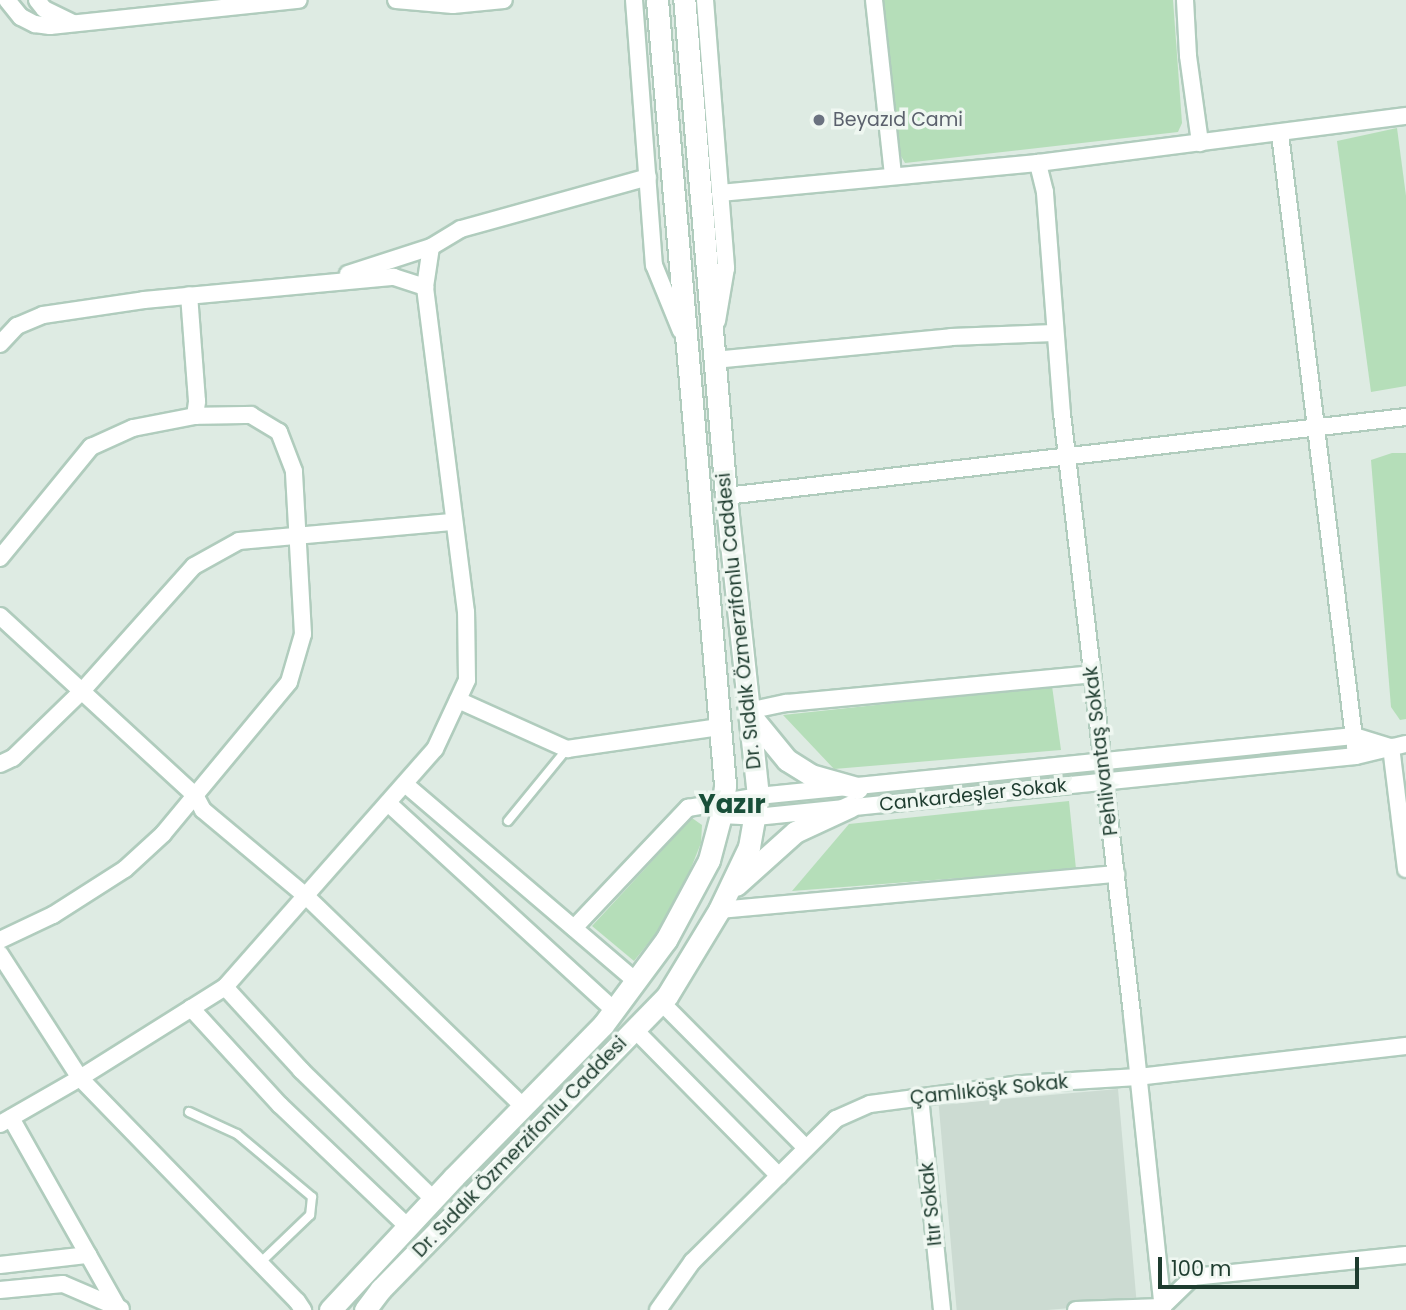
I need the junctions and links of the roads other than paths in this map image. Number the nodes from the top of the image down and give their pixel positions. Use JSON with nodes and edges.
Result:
{"nodes":[{"id":1,"x":7,"y":0,"type":"edge"},
{"id":2,"x":37,"y":0,"type":"edge"},
{"id":3,"x":299,"y":0,"type":"edge"},
{"id":4,"x":396,"y":0,"type":"edge"},
{"id":5,"x":504,"y":0,"type":"edge"},
{"id":6,"x":634,"y":0,"type":"edge"},
{"id":7,"x":657,"y":0,"type":"edge"},
{"id":8,"x":684,"y":0,"type":"edge"},
{"id":9,"x":705,"y":0,"type":"edge"},
{"id":10,"x":874,"y":0,"type":"edge"},
{"id":11,"x":1185,"y":0,"type":"edge"},
{"id":12,"x":462,"y":2,"type":"edge"},
{"id":13,"x":75,"y":24,"type":"junction"},
{"id":14,"x":1406,"y":116,"type":"edge"},
{"id":15,"x":1280,"y":134,"type":"junction"},
{"id":16,"x":1200,"y":143,"type":"junction"},
{"id":17,"x":1038,"y":163,"type":"junction"},
{"id":18,"x":893,"y":175,"type":"junction"},
{"id":19,"x":648,"y":177,"type":"junction"},
{"id":20,"x":720,"y":193,"type":"junction"},
{"id":21,"x":431,"y":247,"type":"junction"},
{"id":22,"x":304,"y":283,"type":"junction"},
{"id":23,"x":425,"y":287,"type":"junction"},
{"id":24,"x":189,"y":295,"type":"junction"},
{"id":25,"x":1054,"y":333,"type":"junction"},
{"id":26,"x":0,"y":344,"type":"edge"},
{"id":27,"x":687,"y":348,"type":"junction"},
{"id":28,"x":714,"y":352,"type":"junction"},
{"id":29,"x":195,"y":416,"type":"junction"},
{"id":30,"x":1406,"y":417,"type":"edge"},
{"id":31,"x":1316,"y":428,"type":"junction"},
{"id":32,"x":1067,"y":457,"type":"junction"},
{"id":33,"x":726,"y":496,"type":"junction"},
{"id":34,"x":454,"y":522,"type":"junction"},
{"id":35,"x":298,"y":533,"type":"junction"},
{"id":36,"x":0,"y":558,"type":"edge"},
{"id":37,"x":0,"y":616,"type":"edge"},
{"id":38,"x":1092,"y":674,"type":"junction"},
{"id":39,"x":83,"y":690,"type":"junction"},
{"id":40,"x":458,"y":700,"type":"junction"},
{"id":41,"x":748,"y":711,"type":"junction"},
{"id":42,"x":719,"y":727,"type":"junction"},
{"id":43,"x":1354,"y":736,"type":"junction"},
{"id":44,"x":1398,"y":745,"type":"edge"},
{"id":45,"x":567,"y":749,"type":"junction"},
{"id":46,"x":1356,"y":756,"type":"junction"},
{"id":47,"x":1102,"y":760,"type":"junction"},
{"id":48,"x":0,"y":764,"type":"edge"},
{"id":49,"x":1105,"y":781,"type":"junction"},
{"id":50,"x":405,"y":784,"type":"junction"},
{"id":51,"x":195,"y":795,"type":"junction"},
{"id":52,"x":853,"y":797,"type":"junction"},
{"id":53,"x":388,"y":803,"type":"junction"},
{"id":54,"x":757,"y":806,"type":"junction"},
{"id":55,"x":722,"y":809,"type":"junction"},
{"id":56,"x":508,"y":821,"type":"dead end"},
{"id":57,"x":1406,"y":869,"type":"edge"},
{"id":58,"x":1116,"y":874,"type":"junction"},
{"id":59,"x":307,"y":897,"type":"junction"},
{"id":60,"x":723,"y":902,"type":"junction"},
{"id":61,"x":573,"y":928,"type":"junction"},
{"id":62,"x":0,"y":940,"type":"edge"},
{"id":63,"x":0,"y":954,"type":"edge"},
{"id":64,"x":636,"y":981,"type":"junction"},
{"id":65,"x":225,"y":987,"type":"junction"},
{"id":66,"x":661,"y":1002,"type":"junction"},
{"id":67,"x":191,"y":1008,"type":"junction"},
{"id":68,"x":614,"y":1010,"type":"junction"},
{"id":69,"x":635,"y":1030,"type":"junction"},
{"id":70,"x":1406,"y":1046,"type":"edge"},
{"id":71,"x":1139,"y":1077,"type":"junction"},
{"id":72,"x":80,"y":1078,"type":"junction"},
{"id":73,"x":920,"y":1097,"type":"junction"},
{"id":74,"x":523,"y":1106,"type":"junction"},
{"id":75,"x":189,"y":1112,"type":"dead end"},
{"id":76,"x":5,"y":1121,"type":"edge"},
{"id":77,"x":806,"y":1148,"type":"junction"},
{"id":78,"x":779,"y":1175,"type":"junction"},
{"id":79,"x":433,"y":1199,"type":"junction"},
{"id":80,"x":407,"y":1226,"type":"junction"},
{"id":81,"x":89,"y":1255,"type":"junction"},
{"id":82,"x":1406,"y":1255,"type":"edge"},
{"id":83,"x":260,"y":1263,"type":"junction"},
{"id":84,"x":0,"y":1265,"type":"edge"},
{"id":85,"x":0,"y":1290,"type":"edge"},
{"id":86,"x":121,"y":1309,"type":"edge"},
{"id":87,"x":1162,"y":1309,"type":"edge"},
{"id":88,"x":303,"y":1310,"type":"edge"},
{"id":89,"x":330,"y":1310,"type":"edge"},
{"id":90,"x":365,"y":1310,"type":"edge"},
{"id":91,"x":658,"y":1310,"type":"edge"},
{"id":92,"x":943,"y":1310,"type":"edge"},
{"id":93,"x":1076,"y":1310,"type":"edge"}],
"edges":[{"from":1,"to":13,"type":"street"},
{"from":2,"to":13,"type":"street"},
{"from":3,"to":13,"type":"street"},
{"from":4,"to":12,"type":"street"},
{"from":5,"to":12,"type":"street"},
{"from":6,"to":19,"type":"street"},
{"from":7,"to":27,"type":"main road","name":"Dr. Sıddık Özmerzifonlu Caddesi"},
{"from":8,"to":28,"type":"main road","name":"Dr. Sıddık Özmerzifonlu Caddesi"},
{"from":9,"to":20,"type":"street"},
{"from":10,"to":18,"type":"street"},
{"from":11,"to":16,"type":"street"},
{"from":14,"to":15,"type":"street"},
{"from":15,"to":16,"type":"street"},
{"from":15,"to":31,"type":"street"},
{"from":16,"to":17,"type":"street"},
{"from":17,"to":18,"type":"street"},
{"from":17,"to":25,"type":"street","name":"Pehlivantaş Sokak"},
{"from":18,"to":20,"type":"street"},
{"from":19,"to":21,"type":"street"},
{"from":19,"to":27,"type":"street"},
{"from":20,"to":28,"type":"street"},
{"from":21,"to":22,"type":"street"},
{"from":21,"to":23,"type":"street"},
{"from":22,"to":23,"type":"street"},
{"from":22,"to":24,"type":"street"},
{"from":23,"to":34,"type":"street"},
{"from":24,"to":26,"type":"street"},
{"from":24,"to":29,"type":"street"},
{"from":25,"to":28,"type":"street"},
{"from":25,"to":32,"type":"street","name":"Pehlivantaş Sokak"},
{"from":27,"to":42,"type":"main road","name":"Dr. Sıddık Özmerzifonlu Caddesi"},
{"from":28,"to":33,"type":"main road","name":"Dr. Sıddık Özmerzifonlu Caddesi"},
{"from":29,"to":35,"type":"street"},
{"from":29,"to":36,"type":"street"},
{"from":30,"to":31,"type":"street"},
{"from":31,"to":32,"type":"street"},
{"from":31,"to":43,"type":"street"},
{"from":32,"to":33,"type":"street"},
{"from":32,"to":38,"type":"street","name":"Pehlivantaş Sokak"},
{"from":33,"to":41,"type":"main road","name":"Dr. Sıddık Özmerzifonlu Caddesi"},
{"from":34,"to":35,"type":"street"},
{"from":34,"to":40,"type":"street"},
{"from":35,"to":39,"type":"street"},
{"from":35,"to":51,"type":"street"},
{"from":37,"to":39,"type":"street"},
{"from":38,"to":41,"type":"street"},
{"from":38,"to":47,"type":"street","name":"Pehlivantaş Sokak"},
{"from":39,"to":48,"type":"street"},
{"from":39,"to":51,"type":"street"},
{"from":40,"to":45,"type":"street"},
{"from":40,"to":50,"type":"street"},
{"from":41,"to":52,"type":"main road"},
{"from":41,"to":54,"type":"main road","name":"Dr. Sıddık Özmerzifonlu Caddesi"},
{"from":42,"to":45,"type":"street"},
{"from":42,"to":55,"type":"main road","name":"Dr. Sıddık Özmerzifonlu Caddesi"},
{"from":43,"to":44,"type":"street","name":"Cankardeşler Sokak"},
{"from":43,"to":46,"type":"street"},
{"from":43,"to":47,"type":"street","name":"Cankardeşler Sokak"},
{"from":44,"to":46,"type":"street","name":"Cankardeşler Sokak"},
{"from":44,"to":57,"type":"street"},
{"from":45,"to":56,"type":"lane"},
{"from":46,"to":49,"type":"street","name":"Cankardeşler Sokak"},
{"from":47,"to":49,"type":"street","name":"Pehlivantaş Sokak"},
{"from":47,"to":52,"type":"street","name":"Cankardeşler Sokak"},
{"from":49,"to":52,"type":"street","name":"Cankardeşler Sokak"},
{"from":49,"to":58,"type":"street","name":"Pehlivantaş Sokak"},
{"from":50,"to":53,"type":"street"},
{"from":50,"to":61,"type":"street"},
{"from":51,"to":59,"type":"street"},
{"from":51,"to":62,"type":"street"},
{"from":52,"to":54,"type":"street","name":"Cankardeşler Sokak"},
{"from":52,"to":60,"type":"main road"},
{"from":53,"to":59,"type":"street"},
{"from":53,"to":68,"type":"street"},
{"from":54,"to":55,"type":"street","name":"Cankardeşler Sokak"},
{"from":54,"to":60,"type":"main road","name":"Dr. Sıddık Özmerzifonlu Caddesi"},
{"from":55,"to":61,"type":"street","name":"Cankardeşler Sokak"},
{"from":55,"to":64,"type":"main road","name":"Dr. Sıddık Özmerzifonlu Caddesi"},
{"from":58,"to":60,"type":"street"},
{"from":58,"to":71,"type":"street","name":"Pehlivantaş Sokak"},
{"from":59,"to":65,"type":"street"},
{"from":59,"to":74,"type":"street"},
{"from":60,"to":66,"type":"main road","name":"Dr. Sıddık Özmerzifonlu Caddesi"},
{"from":61,"to":64,"type":"street"},
{"from":63,"to":72,"type":"street"},
{"from":64,"to":68,"type":"main road","name":"Dr. Sıddık Özmerzifonlu Caddesi"},
{"from":65,"to":67,"type":"street"},
{"from":65,"to":79,"type":"street"},
{"from":66,"to":69,"type":"main road","name":"Dr. Sıddık Özmerzifonlu Caddesi"},
{"from":66,"to":77,"type":"street"},
{"from":67,"to":72,"type":"street"},
{"from":67,"to":80,"type":"street"},
{"from":68,"to":74,"type":"main road","name":"Dr. Sıddık Özmerzifonlu Caddesi"},
{"from":69,"to":78,"type":"street"},
{"from":69,"to":90,"type":"main road","name":"Dr. Sıddık Özmerzifonlu Caddesi"},
{"from":70,"to":71,"type":"street","name":"Çamlıköşk Sokak"},
{"from":71,"to":73,"type":"street","name":"Çamlıköşk Sokak"},
{"from":71,"to":87,"type":"street","name":"Pehlivantaş Sokak"},
{"from":72,"to":76,"type":"street"},
{"from":72,"to":83,"type":"street"},
{"from":73,"to":77,"type":"street","name":"Çamlıköşk Sokak"},
{"from":73,"to":92,"type":"street","name":"Itır Sokak"},
{"from":74,"to":79,"type":"main road","name":"Dr. Sıddık Özmerzifonlu Caddesi"},
{"from":75,"to":83,"type":"lane"},
{"from":76,"to":81,"type":"street"},
{"from":77,"to":78,"type":"street","name":"Çamlıköşk Sokak"},
{"from":78,"to":91,"type":"street","name":"Çamlıköşk Sokak"},
{"from":79,"to":80,"type":"main road","name":"Dr. Sıddık Özmerzifonlu Caddesi"},
{"from":80,"to":89,"type":"main road","name":"Dr. Sıddık Özmerzifonlu Caddesi"},
{"from":81,"to":84,"type":"street"},
{"from":81,"to":86,"type":"street"},
{"from":82,"to":87,"type":"street"},
{"from":83,"to":88,"type":"street"},
{"from":85,"to":86,"type":"street"},
{"from":87,"to":93,"type":"street"}]}
